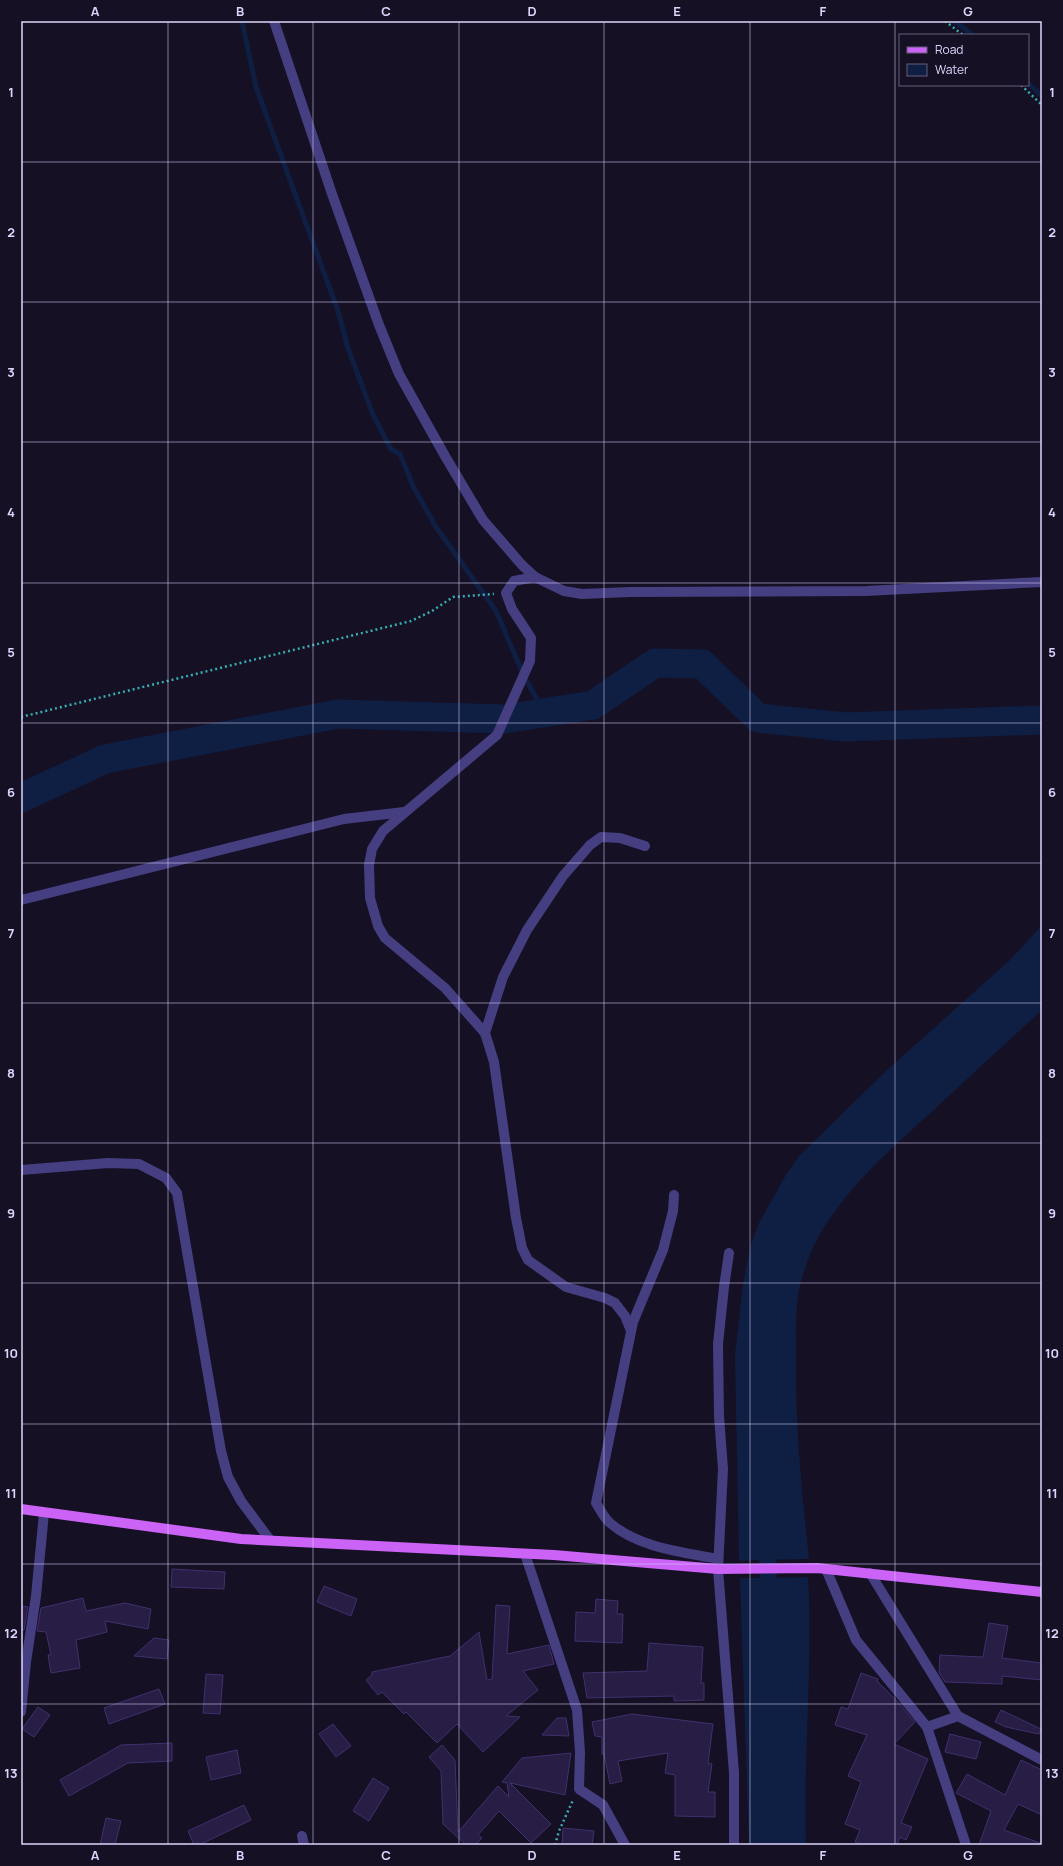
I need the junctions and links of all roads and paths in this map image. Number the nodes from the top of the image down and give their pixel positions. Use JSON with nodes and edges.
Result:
{"nodes":[{"id":1,"x":274,"y":21,"type":"edge"},
{"id":2,"x":945,"y":21,"type":"edge"},
{"id":3,"x":962,"y":34,"type":"edge"},
{"id":4,"x":1022,"y":86,"type":"edge"},
{"id":5,"x":1042,"y":105,"type":"edge"},
{"id":6,"x":535,"y":577,"type":"junction"},
{"id":7,"x":1042,"y":582,"type":"edge"},
{"id":8,"x":493,"y":594,"type":"dead end"},
{"id":9,"x":21,"y":717,"type":"edge"},
{"id":10,"x":404,"y":812,"type":"junction"},
{"id":11,"x":645,"y":846,"type":"dead end"},
{"id":12,"x":21,"y":900,"type":"edge"},
{"id":13,"x":485,"y":1033,"type":"junction"},
{"id":14,"x":21,"y":1170,"type":"edge"},
{"id":15,"x":674,"y":1195,"type":"dead end"},
{"id":16,"x":729,"y":1252,"type":"dead end"},
{"id":17,"x":632,"y":1331,"type":"junction"},
{"id":18,"x":21,"y":1509,"type":"edge"},
{"id":19,"x":44,"y":1512,"type":"junction"},
{"id":20,"x":270,"y":1540,"type":"junction"},
{"id":21,"x":525,"y":1554,"type":"junction"},
{"id":22,"x":721,"y":1566,"type":"junction"},
{"id":23,"x":822,"y":1569,"type":"junction"},
{"id":24,"x":870,"y":1573,"type":"junction"},
{"id":25,"x":1042,"y":1592,"type":"edge"},
{"id":26,"x":21,"y":1712,"type":"edge"},
{"id":27,"x":958,"y":1716,"type":"junction"},
{"id":28,"x":927,"y":1727,"type":"junction"},
{"id":29,"x":1042,"y":1760,"type":"edge"},
{"id":30,"x":579,"y":1789,"type":"junction"},
{"id":31,"x":555,"y":1845,"type":"edge"},
{"id":32,"x":625,"y":1845,"type":"edge"},
{"id":33,"x":734,"y":1845,"type":"edge"},
{"id":34,"x":966,"y":1845,"type":"edge"}],
"edges":[{"from":1,"to":6,"type":"street"},
{"from":2,"to":3,"type":"path"},
{"from":4,"to":5,"type":"path"},
{"from":6,"to":7,"type":"street"},
{"from":6,"to":10,"type":"street"},
{"from":8,"to":9,"type":"path"},
{"from":10,"to":12,"type":"street"},
{"from":10,"to":13,"type":"street"},
{"from":11,"to":13,"type":"street"},
{"from":13,"to":17,"type":"street"},
{"from":14,"to":20,"type":"street"},
{"from":15,"to":17,"type":"street"},
{"from":16,"to":22,"type":"street"},
{"from":17,"to":22,"type":"street"},
{"from":18,"to":19,"type":"main road"},
{"from":19,"to":20,"type":"main road"},
{"from":19,"to":26,"type":"street"},
{"from":20,"to":21,"type":"main road"},
{"from":21,"to":22,"type":"main road"},
{"from":21,"to":30,"type":"street"},
{"from":22,"to":23,"type":"main road"},
{"from":22,"to":33,"type":"street"},
{"from":23,"to":24,"type":"main road"},
{"from":23,"to":28,"type":"street"},
{"from":24,"to":25,"type":"main road"},
{"from":24,"to":27,"type":"street"},
{"from":27,"to":28,"type":"street"},
{"from":27,"to":29,"type":"street"},
{"from":28,"to":34,"type":"street"},
{"from":30,"to":31,"type":"path"},
{"from":30,"to":32,"type":"street"}]}
